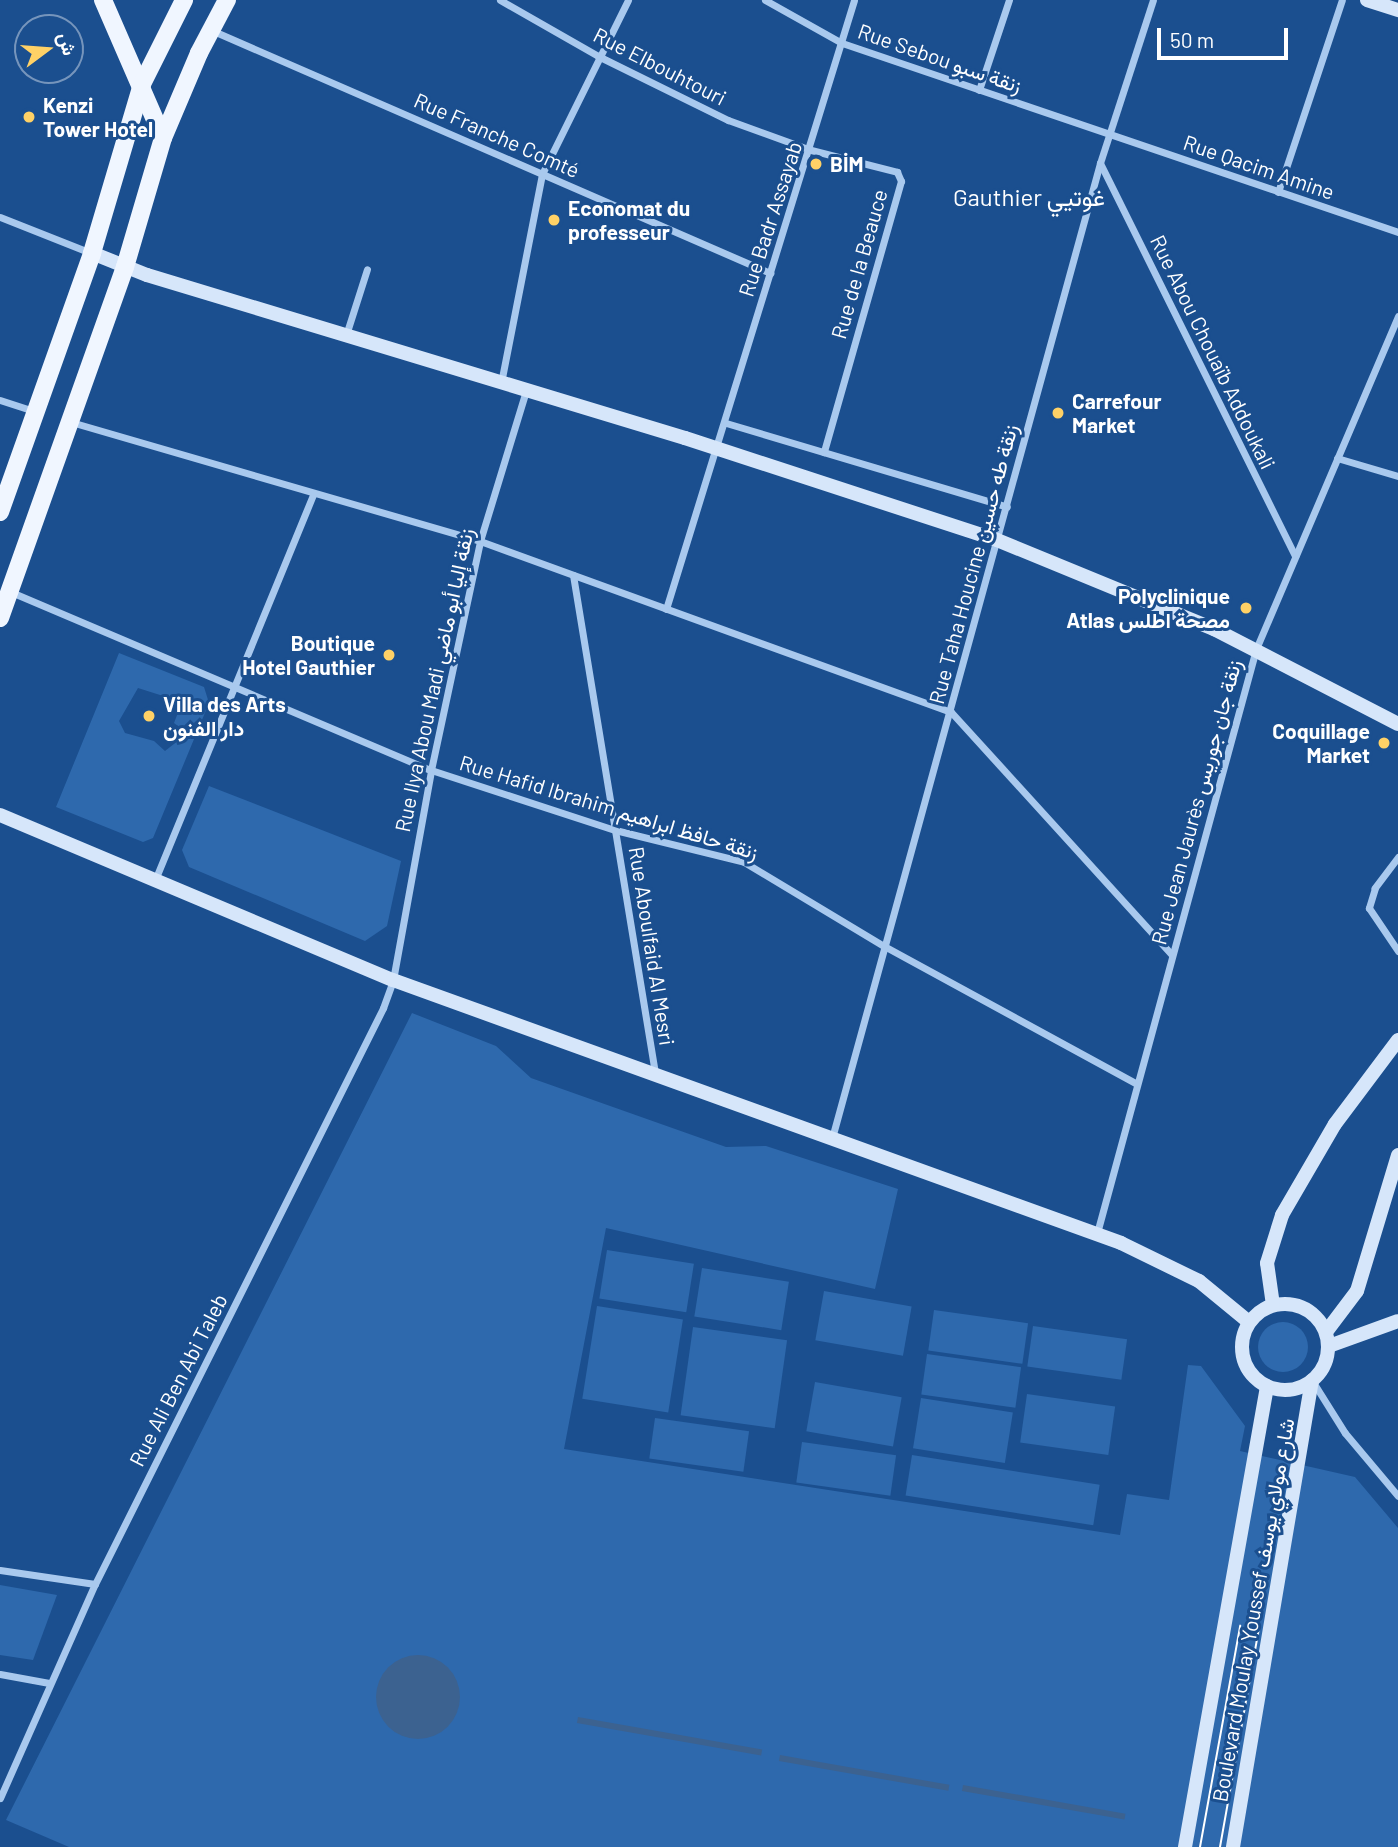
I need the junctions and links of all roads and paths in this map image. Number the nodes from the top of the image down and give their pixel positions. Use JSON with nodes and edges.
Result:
{"nodes":[{"id":1,"x":103,"y":0,"type":"edge"},
{"id":2,"x":184,"y":0,"type":"edge"},
{"id":3,"x":227,"y":0,"type":"edge"},
{"id":4,"x":500,"y":0,"type":"edge"},
{"id":5,"x":628,"y":0,"type":"edge"},
{"id":6,"x":765,"y":0,"type":"edge"},
{"id":7,"x":854,"y":0,"type":"edge"},
{"id":8,"x":1009,"y":0,"type":"edge"},
{"id":9,"x":1153,"y":0,"type":"edge"},
{"id":10,"x":1342,"y":0,"type":"edge"},
{"id":11,"x":1367,"y":0,"type":"edge"},
{"id":12,"x":1398,"y":10,"type":"edge"},
{"id":13,"x":210,"y":29,"type":"junction"},
{"id":14,"x":842,"y":43,"type":"junction"},
{"id":15,"x":598,"y":56,"type":"junction"},
{"id":16,"x":142,"y":84,"type":"junction"},
{"id":17,"x":979,"y":90,"type":"junction"},
{"id":18,"x":1109,"y":134,"type":"junction"},
{"id":19,"x":163,"y":138,"type":"junction"},
{"id":20,"x":811,"y":150,"type":"junction"},
{"id":21,"x":1100,"y":163,"type":"junction"},
{"id":22,"x":542,"y":174,"type":"junction"},
{"id":23,"x":1278,"y":192,"type":"junction"},
{"id":24,"x":0,"y":217,"type":"edge"},
{"id":25,"x":1398,"y":232,"type":"edge"},
{"id":26,"x":92,"y":253,"type":"junction"},
{"id":27,"x":125,"y":267,"type":"junction"},
{"id":28,"x":368,"y":269,"type":"dead end"},
{"id":29,"x":770,"y":273,"type":"junction"},
{"id":30,"x":1398,"y":316,"type":"edge"},
{"id":31,"x":345,"y":336,"type":"junction"},
{"id":32,"x":501,"y":384,"type":"junction"},
{"id":33,"x":526,"y":391,"type":"junction"},
{"id":34,"x":0,"y":400,"type":"edge"},
{"id":35,"x":36,"y":412,"type":"junction"},
{"id":36,"x":71,"y":421,"type":"junction"},
{"id":37,"x":726,"y":423,"type":"junction"},
{"id":38,"x":717,"y":449,"type":"junction"},
{"id":39,"x":824,"y":452,"type":"junction"},
{"id":40,"x":1337,"y":458,"type":"junction"},
{"id":41,"x":1398,"y":476,"type":"edge"},
{"id":42,"x":314,"y":493,"type":"junction"},
{"id":43,"x":1007,"y":507,"type":"junction"},
{"id":44,"x":0,"y":512,"type":"edge"},
{"id":45,"x":997,"y":540,"type":"junction"},
{"id":46,"x":480,"y":541,"type":"junction"},
{"id":47,"x":1296,"y":556,"type":"junction"},
{"id":48,"x":573,"y":575,"type":"junction"},
{"id":49,"x":10,"y":592,"type":"junction"},
{"id":50,"x":666,"y":609,"type":"junction"},
{"id":51,"x":0,"y":618,"type":"edge"},
{"id":52,"x":1256,"y":649,"type":"junction"},
{"id":53,"x":236,"y":684,"type":"junction"},
{"id":54,"x":951,"y":712,"type":"junction"},
{"id":55,"x":1398,"y":724,"type":"edge"},
{"id":56,"x":430,"y":770,"type":"junction"},
{"id":57,"x":0,"y":815,"type":"edge"},
{"id":58,"x":615,"y":830,"type":"junction"},
{"id":59,"x":1398,"y":858,"type":"edge"},
{"id":60,"x":155,"y":880,"type":"junction"},
{"id":61,"x":884,"y":946,"type":"junction"},
{"id":62,"x":1398,"y":951,"type":"edge"},
{"id":63,"x":1172,"y":955,"type":"junction"},
{"id":64,"x":393,"y":980,"type":"junction"},
{"id":65,"x":1398,"y":1040,"type":"edge"},
{"id":66,"x":655,"y":1074,"type":"junction"},
{"id":67,"x":1137,"y":1084,"type":"junction"},
{"id":68,"x":832,"y":1138,"type":"junction"},
{"id":69,"x":1398,"y":1155,"type":"edge"},
{"id":70,"x":1097,"y":1233,"type":"junction"},
{"id":71,"x":1273,"y":1305,"type":"junction"},
{"id":72,"x":1398,"y":1321,"type":"edge"},
{"id":73,"x":1249,"y":1322,"type":"junction"},
{"id":74,"x":1327,"y":1339,"type":"junction"},
{"id":75,"x":1312,"y":1381,"type":"junction"},
{"id":76,"x":1267,"y":1386,"type":"junction"},
{"id":77,"x":1398,"y":1496,"type":"edge"},
{"id":78,"x":0,"y":1570,"type":"edge"},
{"id":79,"x":95,"y":1584,"type":"junction"},
{"id":80,"x":0,"y":1674,"type":"edge"},
{"id":81,"x":49,"y":1683,"type":"junction"},
{"id":82,"x":0,"y":1798,"type":"edge"},
{"id":83,"x":1185,"y":1847,"type":"edge"},
{"id":84,"x":1233,"y":1847,"type":"edge"}],
"edges":[{"from":1,"to":16,"type":"main road"},
{"from":2,"to":16,"type":"main road"},
{"from":3,"to":13,"type":"main road"},
{"from":4,"to":15,"type":"street","name":"Rue Elbouhtouri"},
{"from":5,"to":15,"type":"street"},
{"from":6,"to":14,"type":"street","name":"Rue Sebou زنقة سبو"},
{"from":7,"to":14,"type":"street","name":"Rue Badr Assayab"},
{"from":8,"to":17,"type":"street"},
{"from":9,"to":18,"type":"street","name":"Rue Taha Houcine زنقة طه حسين"},
{"from":10,"to":23,"type":"street"},
{"from":11,"to":12,"type":"main road"},
{"from":13,"to":19,"type":"main road"},
{"from":13,"to":22,"type":"street","name":"Rue Franche Comté"},
{"from":14,"to":17,"type":"street","name":"Rue Sebou زنقة سبو"},
{"from":14,"to":20,"type":"street","name":"Rue Badr Assayab"},
{"from":15,"to":20,"type":"street","name":"Rue Elbouhtouri"},
{"from":15,"to":22,"type":"street"},
{"from":16,"to":19,"type":"main road"},
{"from":16,"to":26,"type":"main road"},
{"from":17,"to":18,"type":"street","name":"Rue Sebou زنقة سبو"},
{"from":18,"to":21,"type":"street","name":"Rue Taha Houcine زنقة طه حسين"},
{"from":18,"to":23,"type":"street","name":"Rue Qacim Amine"},
{"from":19,"to":27,"type":"main road"},
{"from":20,"to":29,"type":"street","name":"Rue Badr Assayab"},
{"from":20,"to":39,"type":"street","name":"Rue de la Beauce"},
{"from":21,"to":43,"type":"street","name":"Rue Taha Houcine زنقة طه حسين"},
{"from":21,"to":47,"type":"street","name":"Rue Abou Chouaïb Addoukali"},
{"from":22,"to":29,"type":"street","name":"Rue Franche Comté"},
{"from":22,"to":32,"type":"street"},
{"from":23,"to":25,"type":"street","name":"Rue Qacim Amine"},
{"from":24,"to":26,"type":"street"},
{"from":26,"to":27,"type":"main road"},
{"from":26,"to":35,"type":"main road"},
{"from":27,"to":31,"type":"main road"},
{"from":27,"to":36,"type":"main road"},
{"from":28,"to":31,"type":"street"},
{"from":29,"to":37,"type":"street","name":"Rue Badr Assayab"},
{"from":30,"to":40,"type":"street","name":"Rue Jean Jaurès زنقة جان جوريس"},
{"from":31,"to":32,"type":"main road"},
{"from":32,"to":33,"type":"main road"},
{"from":33,"to":38,"type":"main road"},
{"from":33,"to":46,"type":"street","name":"Rue Ilya Abou Madi زنقة إليا أبو ماضي"},
{"from":34,"to":35,"type":"street"},
{"from":35,"to":44,"type":"main road"},
{"from":36,"to":42,"type":"street"},
{"from":36,"to":49,"type":"main road"},
{"from":37,"to":38,"type":"street","name":"Rue Badr Assayab"},
{"from":37,"to":39,"type":"street"},
{"from":38,"to":45,"type":"main road"},
{"from":38,"to":50,"type":"street","name":"Rue Badr Assayab"},
{"from":39,"to":43,"type":"street"},
{"from":40,"to":41,"type":"street"},
{"from":40,"to":47,"type":"street","name":"Rue Jean Jaurès زنقة جان جوريس"},
{"from":42,"to":46,"type":"street"},
{"from":42,"to":53,"type":"street"},
{"from":43,"to":45,"type":"street","name":"Rue Taha Houcine زنقة طه حسين"},
{"from":45,"to":52,"type":"main road"},
{"from":45,"to":54,"type":"street","name":"Rue Taha Houcine زنقة طه حسين"},
{"from":46,"to":48,"type":"street"},
{"from":46,"to":56,"type":"street","name":"Rue Ilya Abou Madi زنقة إليا أبو ماضي"},
{"from":47,"to":52,"type":"street","name":"Rue Jean Jaurès زنقة جان جوريس"},
{"from":48,"to":50,"type":"street"},
{"from":48,"to":58,"type":"street","name":"Rue Aboulfaid Al Mesri"},
{"from":49,"to":51,"type":"main road"},
{"from":49,"to":53,"type":"street","name":"Rue Hafid Ibrahim زنقة حافظ ابراهيم"},
{"from":50,"to":54,"type":"street"},
{"from":52,"to":55,"type":"main road"},
{"from":52,"to":63,"type":"street","name":"Rue Jean Jaurès زنقة جان جوريس"},
{"from":53,"to":56,"type":"street","name":"Rue Hafid Ibrahim زنقة حافظ ابراهيم"},
{"from":53,"to":60,"type":"street"},
{"from":54,"to":61,"type":"street","name":"Rue Taha Houcine زنقة طه حسين"},
{"from":54,"to":63,"type":"street"},
{"from":56,"to":58,"type":"street","name":"Rue Hafid Ibrahim زنقة حافظ ابراهيم"},
{"from":56,"to":64,"type":"street","name":"Rue Ilya Abou Madi زنقة إليا أبو ماضي"},
{"from":57,"to":60,"type":"main road"},
{"from":58,"to":61,"type":"street","name":"Rue Hafid Ibrahim زنقة حافظ ابراهيم"},
{"from":58,"to":66,"type":"street","name":"Rue Aboulfaid Al Mesri"},
{"from":59,"to":62,"type":"street"},
{"from":60,"to":64,"type":"main road"},
{"from":61,"to":67,"type":"street","name":"Rue Hafid Ibrahim زنقة حافظ ابراهيم"},
{"from":61,"to":68,"type":"street","name":"Rue Taha Houcine زنقة طه حسين"},
{"from":63,"to":67,"type":"street","name":"Rue Jean Jaurès زنقة جان جوريس"},
{"from":64,"to":66,"type":"main road"},
{"from":64,"to":79,"type":"street","name":"Rue Ali Ben Abi Taleb"},
{"from":65,"to":71,"type":"main road"},
{"from":66,"to":68,"type":"main road"},
{"from":67,"to":70,"type":"street","name":"Rue Jean Jaurès زنقة جان جوريس"},
{"from":68,"to":70,"type":"main road"},
{"from":69,"to":74,"type":"main road"},
{"from":70,"to":73,"type":"main road"},
{"from":71,"to":73,"type":"main road"},
{"from":71,"to":74,"type":"main road"},
{"from":72,"to":74,"type":"main road"},
{"from":73,"to":76,"type":"main road"},
{"from":74,"to":75,"type":"main road"},
{"from":75,"to":76,"type":"main road"},
{"from":75,"to":77,"type":"street"},
{"from":75,"to":84,"type":"main road","name":"Boulevard Moulay Youssef شارع مولاي يوسف"},
{"from":76,"to":83,"type":"main road","name":"Boulevard Moulay Youssef شارع مولاي يوسف"},
{"from":78,"to":79,"type":"street"},
{"from":79,"to":81,"type":"street","name":"Rue Ali Ben Abi Taleb"},
{"from":80,"to":81,"type":"street"},
{"from":81,"to":82,"type":"street","name":"Rue Ali Ben Abi Taleb"}]}
